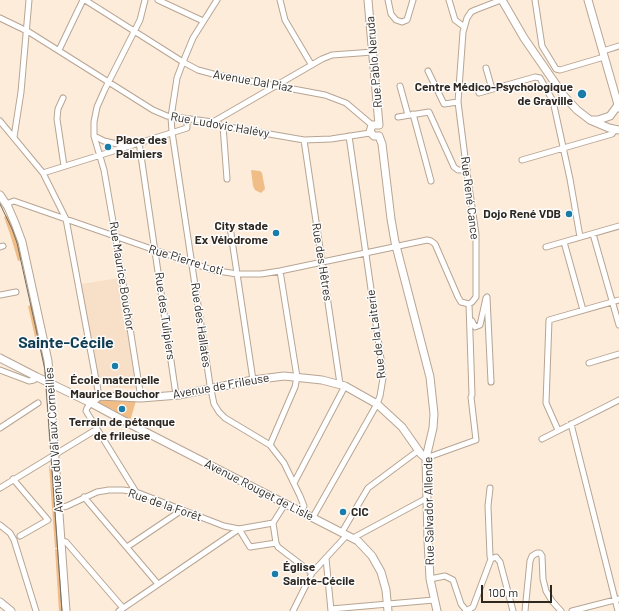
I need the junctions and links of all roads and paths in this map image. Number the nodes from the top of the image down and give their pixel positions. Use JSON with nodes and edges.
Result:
{"nodes":[{"id":1,"x":29,"y":0,"type":"edge"},
{"id":2,"x":84,"y":0,"type":"edge"},
{"id":3,"x":145,"y":0,"type":"edge"},
{"id":4,"x":158,"y":0,"type":"edge"},
{"id":5,"x":217,"y":0,"type":"edge"},
{"id":6,"x":280,"y":0,"type":"edge"},
{"id":7,"x":368,"y":0,"type":"edge"},
{"id":8,"x":388,"y":0,"type":"edge"},
{"id":9,"x":413,"y":0,"type":"edge"},
{"id":10,"x":449,"y":0,"type":"edge"},
{"id":11,"x":502,"y":0,"type":"edge"},
{"id":12,"x":535,"y":0,"type":"edge"},
{"id":13,"x":588,"y":0,"type":"edge"},
{"id":14,"x":0,"y":18,"type":"edge"},
{"id":15,"x":203,"y":21,"type":"junction"},
{"id":16,"x":463,"y":26,"type":"junction"},
{"id":17,"x":27,"y":30,"type":"junction"},
{"id":18,"x":135,"y":31,"type":"junction"},
{"id":19,"x":619,"y":46,"type":"edge"},
{"id":20,"x":59,"y":50,"type":"junction"},
{"id":21,"x":373,"y":52,"type":"junction"},
{"id":22,"x":604,"y":54,"type":"junction"},
{"id":23,"x":183,"y":62,"type":"junction"},
{"id":24,"x":311,"y":64,"type":"junction"},
{"id":25,"x":486,"y":68,"type":"dead end"},
{"id":26,"x":428,"y":71,"type":"dead end"},
{"id":27,"x":108,"y":82,"type":"junction"},
{"id":28,"x":276,"y":85,"type":"junction"},
{"id":29,"x":400,"y":86,"type":"dead end"},
{"id":30,"x":492,"y":90,"type":"junction"},
{"id":31,"x":480,"y":93,"type":"dead end"},
{"id":32,"x":63,"y":98,"type":"dead end"},
{"id":33,"x":458,"y":102,"type":"junction"},
{"id":34,"x":619,"y":107,"type":"edge"},
{"id":35,"x":410,"y":115,"type":"junction"},
{"id":36,"x":171,"y":117,"type":"junction"},
{"id":37,"x":398,"y":117,"type":"dead end"},
{"id":38,"x":187,"y":119,"type":"junction"},
{"id":39,"x":590,"y":120,"type":"junction"},
{"id":40,"x":0,"y":121,"type":"edge"},
{"id":41,"x":213,"y":122,"type":"junction"},
{"id":42,"x":375,"y":125,"type":"junction"},
{"id":43,"x":223,"y":126,"type":"junction"},
{"id":44,"x":617,"y":130,"type":"edge"},
{"id":45,"x":172,"y":132,"type":"junction"},
{"id":46,"x":370,"y":133,"type":"junction"},
{"id":47,"x":94,"y":136,"type":"junction"},
{"id":48,"x":349,"y":136,"type":"junction"},
{"id":49,"x":379,"y":136,"type":"junction"},
{"id":50,"x":14,"y":137,"type":"junction"},
{"id":51,"x":304,"y":140,"type":"junction"},
{"id":52,"x":139,"y":142,"type":"junction"},
{"id":53,"x":127,"y":146,"type":"junction"},
{"id":54,"x":564,"y":148,"type":"junction"},
{"id":55,"x":100,"y":155,"type":"junction"},
{"id":56,"x":522,"y":160,"type":"dead end"},
{"id":57,"x":64,"y":166,"type":"junction"},
{"id":58,"x":466,"y":170,"type":"junction"},
{"id":59,"x":43,"y":173,"type":"junction"},
{"id":60,"x":227,"y":179,"type":"dead end"},
{"id":61,"x":431,"y":180,"type":"dead end"},
{"id":62,"x":0,"y":195,"type":"edge"},
{"id":63,"x":6,"y":204,"type":"junction"},
{"id":64,"x":66,"y":219,"type":"junction"},
{"id":65,"x":619,"y":226,"type":"edge"},
{"id":66,"x":230,"y":227,"type":"dead end"},
{"id":67,"x":593,"y":234,"type":"junction"},
{"id":68,"x":116,"y":237,"type":"junction"},
{"id":69,"x":580,"y":237,"type":"junction"},
{"id":70,"x":564,"y":242,"type":"junction"},
{"id":71,"x":396,"y":247,"type":"junction"},
{"id":72,"x":546,"y":247,"type":"dead end"},
{"id":73,"x":155,"y":250,"type":"junction"},
{"id":74,"x":365,"y":253,"type":"junction"},
{"id":75,"x":322,"y":262,"type":"junction"},
{"id":76,"x":192,"y":263,"type":"junction"},
{"id":77,"x":280,"y":272,"type":"junction"},
{"id":78,"x":237,"y":274,"type":"junction"},
{"id":79,"x":16,"y":292,"type":"dead end"},
{"id":80,"x":0,"y":295,"type":"edge"},
{"id":81,"x":619,"y":300,"type":"edge"},
{"id":82,"x":612,"y":302,"type":"junction"},
{"id":83,"x":470,"y":304,"type":"junction"},
{"id":84,"x":583,"y":310,"type":"junction"},
{"id":85,"x":619,"y":324,"type":"edge"},
{"id":86,"x":619,"y":354,"type":"edge"},
{"id":87,"x":0,"y":358,"type":"edge"},
{"id":88,"x":589,"y":363,"type":"dead end"},
{"id":89,"x":0,"y":370,"type":"edge"},
{"id":90,"x":37,"y":377,"type":"junction"},
{"id":91,"x":297,"y":377,"type":"junction"},
{"id":92,"x":253,"y":380,"type":"junction"},
{"id":93,"x":491,"y":382,"type":"dead end"},
{"id":94,"x":51,"y":384,"type":"junction"},
{"id":95,"x":342,"y":385,"type":"junction"},
{"id":96,"x":211,"y":390,"type":"junction"},
{"id":97,"x":176,"y":395,"type":"junction"},
{"id":98,"x":99,"y":396,"type":"junction"},
{"id":99,"x":141,"y":398,"type":"junction"},
{"id":100,"x":619,"y":400,"type":"edge"},
{"id":101,"x":38,"y":403,"type":"dead end"},
{"id":102,"x":91,"y":403,"type":"junction"},
{"id":103,"x":378,"y":404,"type":"junction"},
{"id":104,"x":571,"y":424,"type":"junction"},
{"id":105,"x":0,"y":428,"type":"edge"},
{"id":106,"x":97,"y":429,"type":"junction"},
{"id":107,"x":558,"y":430,"type":"junction"},
{"id":108,"x":542,"y":438,"type":"dead end"},
{"id":109,"x":270,"y":445,"type":"junction"},
{"id":110,"x":419,"y":450,"type":"junction"},
{"id":111,"x":56,"y":454,"type":"junction"},
{"id":112,"x":426,"y":458,"type":"junction"},
{"id":113,"x":13,"y":480,"type":"junction"},
{"id":114,"x":294,"y":483,"type":"junction"},
{"id":115,"x":0,"y":488,"type":"edge"},
{"id":116,"x":490,"y":488,"type":"dead end"},
{"id":117,"x":136,"y":492,"type":"junction"},
{"id":118,"x":84,"y":497,"type":"junction"},
{"id":119,"x":426,"y":498,"type":"junction"},
{"id":120,"x":285,"y":504,"type":"junction"},
{"id":121,"x":59,"y":508,"type":"junction"},
{"id":122,"x":182,"y":510,"type":"junction"},
{"id":123,"x":302,"y":512,"type":"junction"},
{"id":124,"x":313,"y":517,"type":"junction"},
{"id":125,"x":273,"y":524,"type":"junction"},
{"id":126,"x":0,"y":525,"type":"edge"},
{"id":127,"x":240,"y":529,"type":"junction"},
{"id":128,"x":347,"y":535,"type":"junction"},
{"id":129,"x":20,"y":536,"type":"dead end"},
{"id":130,"x":62,"y":541,"type":"junction"},
{"id":131,"x":276,"y":543,"type":"junction"},
{"id":132,"x":127,"y":547,"type":"junction"},
{"id":133,"x":326,"y":558,"type":"junction"},
{"id":134,"x":491,"y":559,"type":"junction"},
{"id":135,"x":312,"y":573,"type":"junction"},
{"id":136,"x":430,"y":579,"type":"junction"},
{"id":137,"x":158,"y":584,"type":"junction"},
{"id":138,"x":617,"y":599,"type":"edge"},
{"id":139,"x":434,"y":600,"type":"junction"},
{"id":140,"x":0,"y":602,"type":"edge"},
{"id":141,"x":388,"y":608,"type":"edge"},
{"id":142,"x":121,"y":610,"type":"edge"},
{"id":143,"x":331,"y":610,"type":"edge"},
{"id":144,"x":11,"y":611,"type":"edge"},
{"id":145,"x":36,"y":611,"type":"edge"},
{"id":146,"x":66,"y":611,"type":"edge"},
{"id":147,"x":293,"y":611,"type":"edge"},
{"id":148,"x":437,"y":611,"type":"edge"},
{"id":149,"x":513,"y":611,"type":"edge"},
{"id":150,"x":525,"y":611,"type":"edge"},
{"id":151,"x":561,"y":611,"type":"edge"},
{"id":152,"x":572,"y":611,"type":"edge"},
{"id":153,"x":618,"y":611,"type":"edge"}],
"edges":[{"from":1,"to":17,"type":"street"},
{"from":2,"to":18,"type":"street","name":"Avenue Dal Piaz"},
{"from":2,"to":20,"type":"street"},
{"from":3,"to":18,"type":"street"},
{"from":4,"to":15,"type":"street"},
{"from":5,"to":15,"type":"street","name":"Rue des Hallates"},
{"from":6,"to":24,"type":"street"},
{"from":7,"to":21,"type":"street","name":"Rue Pablo Neruda"},
{"from":8,"to":9,"type":"street"},
{"from":10,"to":16,"type":"street"},
{"from":11,"to":16,"type":"street"},
{"from":11,"to":39,"type":"street"},
{"from":12,"to":22,"type":"street"},
{"from":13,"to":22,"type":"street"},
{"from":14,"to":17,"type":"street","name":"Rue Ludovic Halévy"},
{"from":15,"to":23,"type":"street","name":"Rue des Hallates"},
{"from":16,"to":33,"type":"street","name":"Rue René Cance"},
{"from":17,"to":20,"type":"street","name":"Rue Ludovic Halévy"},
{"from":17,"to":50,"type":"street"},
{"from":18,"to":23,"type":"street","name":"Avenue Dal Piaz"},
{"from":18,"to":27,"type":"street"},
{"from":19,"to":22,"type":"street"},
{"from":20,"to":27,"type":"street","name":"Rue Ludovic Halévy"},
{"from":21,"to":24,"type":"street"},
{"from":21,"to":42,"type":"street","name":"Rue Pablo Neruda"},
{"from":22,"to":34,"type":"street"},
{"from":23,"to":28,"type":"street","name":"Avenue Dal Piaz"},
{"from":23,"to":36,"type":"street","name":"Rue des Hallates"},
{"from":24,"to":28,"type":"street"},
{"from":25,"to":30,"type":"street"},
{"from":26,"to":33,"type":"street"},
{"from":27,"to":36,"type":"street","name":"Rue Ludovic Halévy"},
{"from":27,"to":47,"type":"street"},
{"from":28,"to":41,"type":"street"},
{"from":28,"to":42,"type":"street","name":"Avenue Dal Piaz"},
{"from":29,"to":35,"type":"street"},
{"from":30,"to":31,"type":"street"},
{"from":30,"to":54,"type":"street"},
{"from":32,"to":57,"type":"street"},
{"from":33,"to":58,"type":"street","name":"Rue René Cance"},
{"from":34,"to":39,"type":"street"},
{"from":35,"to":37,"type":"street"},
{"from":35,"to":58,"type":"street"},
{"from":35,"to":61,"type":"street"},
{"from":36,"to":38,"type":"street","name":"Rue Ludovic Halévy"},
{"from":36,"to":45,"type":"street","name":"Rue des Hallates"},
{"from":38,"to":41,"type":"street","name":"Rue Ludovic Halévy"},
{"from":38,"to":45,"type":"street"},
{"from":39,"to":44,"type":"street"},
{"from":40,"to":50,"type":"street"},
{"from":41,"to":43,"type":"street","name":"Rue Ludovic Halévy"},
{"from":42,"to":46,"type":"street"},
{"from":42,"to":49,"type":"street"},
{"from":43,"to":51,"type":"street","name":"Rue Ludovic Halévy"},
{"from":43,"to":60,"type":"street"},
{"from":44,"to":54,"type":"street"},
{"from":45,"to":52,"type":"street"},
{"from":45,"to":76,"type":"street","name":"Rue des Hallates"},
{"from":46,"to":48,"type":"street","name":"Rue Ludovic Halévy"},
{"from":46,"to":49,"type":"street"},
{"from":47,"to":53,"type":"street"},
{"from":47,"to":55,"type":"street","name":"Rue Maurice Bouchor"},
{"from":48,"to":51,"type":"street","name":"Rue Ludovic Halévy"},
{"from":48,"to":74,"type":"street","name":"Rue de la Laiterie"},
{"from":49,"to":71,"type":"street"},
{"from":50,"to":59,"type":"street"},
{"from":51,"to":75,"type":"street","name":"Rue des Hêtres"},
{"from":52,"to":53,"type":"street"},
{"from":52,"to":73,"type":"street","name":"Rue des Tulipiers"},
{"from":53,"to":55,"type":"street"},
{"from":54,"to":56,"type":"street"},
{"from":54,"to":69,"type":"street"},
{"from":55,"to":57,"type":"street"},
{"from":55,"to":68,"type":"street","name":"Rue Maurice Bouchor"},
{"from":57,"to":59,"type":"street"},
{"from":58,"to":83,"type":"street","name":"Rue René Cance"},
{"from":59,"to":64,"type":"street"},
{"from":62,"to":63,"type":"street","name":"Avenue du Val aux Corneilles"},
{"from":63,"to":64,"type":"street","name":"Rue Pierre Loti"},
{"from":63,"to":94,"type":"street","name":"Avenue du Val aux Corneilles"},
{"from":64,"to":68,"type":"street","name":"Rue Pierre Loti"},
{"from":64,"to":98,"type":"street"},
{"from":65,"to":67,"type":"street"},
{"from":66,"to":78,"type":"street"},
{"from":67,"to":69,"type":"street"},
{"from":67,"to":82,"type":"street"},
{"from":68,"to":73,"type":"street","name":"Rue Pierre Loti"},
{"from":68,"to":99,"type":"street","name":"Rue Maurice Bouchor"},
{"from":69,"to":70,"type":"street"},
{"from":70,"to":72,"type":"street"},
{"from":70,"to":84,"type":"street"},
{"from":71,"to":74,"type":"street","name":"Rue Pierre Loti"},
{"from":71,"to":83,"type":"street"},
{"from":71,"to":112,"type":"street","name":"Rue Salvador Allende"},
{"from":73,"to":76,"type":"street","name":"Rue Pierre Loti"},
{"from":73,"to":97,"type":"street","name":"Rue des Tulipiers"},
{"from":74,"to":75,"type":"street","name":"Rue Pierre Loti"},
{"from":74,"to":103,"type":"street","name":"Rue de la Laiterie"},
{"from":75,"to":77,"type":"street","name":"Rue Pierre Loti"},
{"from":75,"to":95,"type":"street","name":"Rue des Hêtres"},
{"from":76,"to":78,"type":"street","name":"Rue Pierre Loti"},
{"from":76,"to":96,"type":"street","name":"Rue des Hallates"},
{"from":77,"to":78,"type":"street","name":"Rue Pierre Loti"},
{"from":77,"to":91,"type":"street"},
{"from":78,"to":92,"type":"street"},
{"from":79,"to":80,"type":"street"},
{"from":81,"to":82,"type":"street"},
{"from":82,"to":84,"type":"street"},
{"from":82,"to":85,"type":"street"},
{"from":83,"to":93,"type":"street"},
{"from":83,"to":112,"type":"street"},
{"from":84,"to":107,"type":"street"},
{"from":86,"to":88,"type":"street"},
{"from":87,"to":90,"type":"street"},
{"from":89,"to":90,"type":"street"},
{"from":90,"to":94,"type":"street"},
{"from":91,"to":92,"type":"street","name":"Avenue de Frileuse"},
{"from":91,"to":95,"type":"street","name":"Avenue de Frileuse"},
{"from":91,"to":109,"type":"street"},
{"from":92,"to":96,"type":"street","name":"Avenue de Frileuse"},
{"from":94,"to":102,"type":"street"},
{"from":94,"to":111,"type":"street","name":"Avenue du Val aux Corneilles"},
{"from":95,"to":103,"type":"street","name":"Avenue de Frileuse"},
{"from":95,"to":114,"type":"street"},
{"from":96,"to":97,"type":"street","name":"Avenue de Frileuse"},
{"from":96,"to":109,"type":"street","name":"Rue des Hallates"},
{"from":97,"to":99,"type":"street","name":"Avenue de Frileuse"},
{"from":98,"to":99,"type":"street","name":"Avenue de Frileuse"},
{"from":98,"to":102,"type":"street"},
{"from":100,"to":104,"type":"street"},
{"from":101,"to":105,"type":"street"},
{"from":102,"to":106,"type":"street"},
{"from":102,"to":120,"type":"street","name":"Avenue Rouget de Lisle"},
{"from":103,"to":110,"type":"street","name":"Avenue de Frileuse"},
{"from":103,"to":124,"type":"street","name":"Rue de la Laiterie"},
{"from":104,"to":107,"type":"street"},
{"from":104,"to":138,"type":"street"},
{"from":106,"to":111,"type":"street"},
{"from":106,"to":117,"type":"street"},
{"from":107,"to":108,"type":"street"},
{"from":109,"to":114,"type":"street","name":"Rue des Hallates"},
{"from":110,"to":112,"type":"street","name":"Avenue de Frileuse"},
{"from":110,"to":128,"type":"street"},
{"from":111,"to":113,"type":"street"},
{"from":111,"to":121,"type":"street","name":"Avenue du Val aux Corneilles"},
{"from":112,"to":119,"type":"street","name":"Rue Salvador Allende"},
{"from":113,"to":115,"type":"street"},
{"from":113,"to":129,"type":"street"},
{"from":114,"to":123,"type":"street","name":"Rue des Hallates"},
{"from":116,"to":134,"type":"street"},
{"from":117,"to":118,"type":"street","name":"Rue de la Forêt"},
{"from":117,"to":122,"type":"street","name":"Rue de la Forêt"},
{"from":118,"to":121,"type":"street","name":"Rue de la Forêt"},
{"from":118,"to":132,"type":"street"},
{"from":119,"to":128,"type":"street"},
{"from":119,"to":136,"type":"street","name":"Rue Salvador Allende"},
{"from":120,"to":123,"type":"street","name":"Avenue Rouget de Lisle"},
{"from":120,"to":125,"type":"street"},
{"from":121,"to":130,"type":"street","name":"Avenue du Val aux Corneilles"},
{"from":122,"to":127,"type":"street","name":"Rue de la Forêt"},
{"from":122,"to":132,"type":"street"},
{"from":123,"to":124,"type":"street","name":"Avenue Rouget de Lisle"},
{"from":124,"to":128,"type":"street","name":"Avenue Rouget de Lisle"},
{"from":125,"to":127,"type":"street","name":"Rue de la Forêt"},
{"from":125,"to":131,"type":"street"},
{"from":126,"to":145,"type":"street"},
{"from":127,"to":131,"type":"street"},
{"from":127,"to":137,"type":"street"},
{"from":128,"to":133,"type":"street"},
{"from":128,"to":141,"type":"street","name":"Avenue Rouget de Lisle"},
{"from":130,"to":142,"type":"street"},
{"from":130,"to":146,"type":"street","name":"Avenue du Val aux Corneilles"},
{"from":131,"to":135,"type":"street"},
{"from":132,"to":137,"type":"street"},
{"from":133,"to":135,"type":"street"},
{"from":133,"to":143,"type":"street"},
{"from":134,"to":136,"type":"street"},
{"from":134,"to":149,"type":"street"},
{"from":135,"to":147,"type":"street"},
{"from":136,"to":139,"type":"street","name":"Rue Salvador Allende"},
{"from":137,"to":142,"type":"street"},
{"from":138,"to":152,"type":"street"},
{"from":138,"to":153,"type":"street"},
{"from":139,"to":141,"type":"street"},
{"from":139,"to":148,"type":"street","name":"Rue Salvador Allende"},
{"from":140,"to":144,"type":"street"},
{"from":141,"to":143,"type":"street"},
{"from":150,"to":151,"type":"street"}]}
